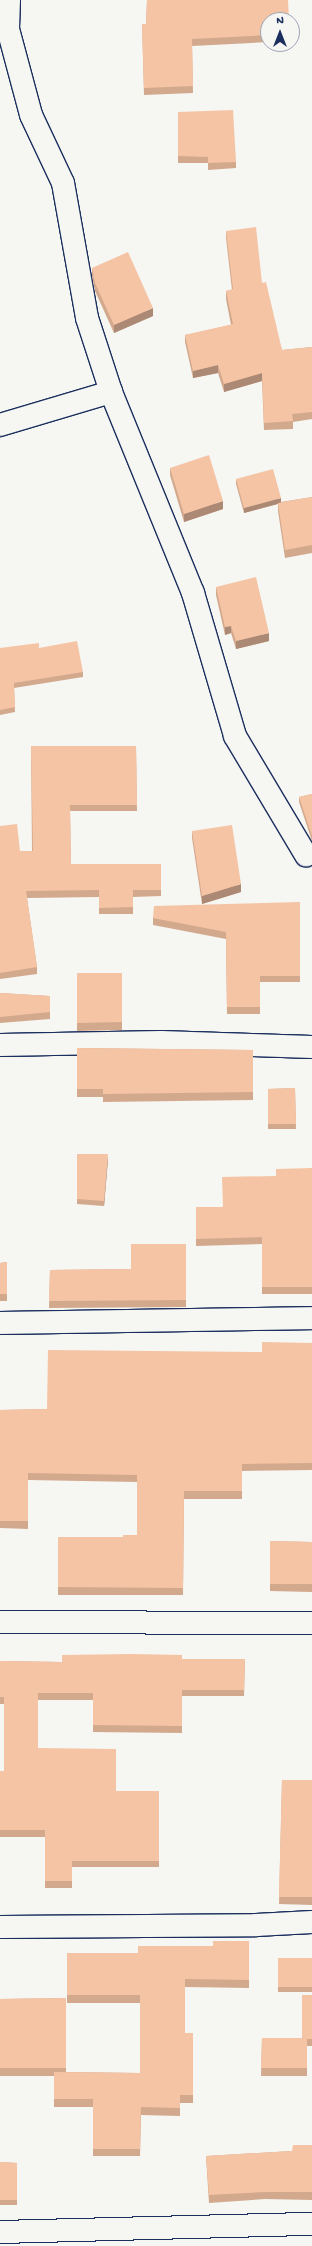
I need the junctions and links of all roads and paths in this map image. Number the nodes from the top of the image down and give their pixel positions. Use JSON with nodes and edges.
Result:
{"nodes":[{"id":1,"x":9,"y":0,"type":"edge"},
{"id":2,"x":111,"y":392,"type":"junction"},
{"id":3,"x":0,"y":425,"type":"edge"},
{"id":4,"x":306,"y":855,"type":"dead end"},
{"id":5,"x":0,"y":1045,"type":"edge"},
{"id":6,"x":312,"y":1047,"type":"edge"},
{"id":7,"x":312,"y":1318,"type":"edge"},
{"id":8,"x":0,"y":1323,"type":"edge"},
{"id":9,"x":0,"y":1622,"type":"edge"},
{"id":10,"x":312,"y":1623,"type":"edge"},
{"id":11,"x":312,"y":1922,"type":"edge"},
{"id":12,"x":0,"y":1926,"type":"edge"},
{"id":13,"x":312,"y":2224,"type":"edge"},
{"id":14,"x":0,"y":2232,"type":"edge"}],
"edges":[{"from":1,"to":2,"type":"street"},
{"from":2,"to":3,"type":"street"},
{"from":2,"to":4,"type":"street"},
{"from":5,"to":6,"type":"street"},
{"from":7,"to":8,"type":"street"},
{"from":9,"to":10,"type":"street"},
{"from":11,"to":12,"type":"street"},
{"from":13,"to":14,"type":"street"}]}
